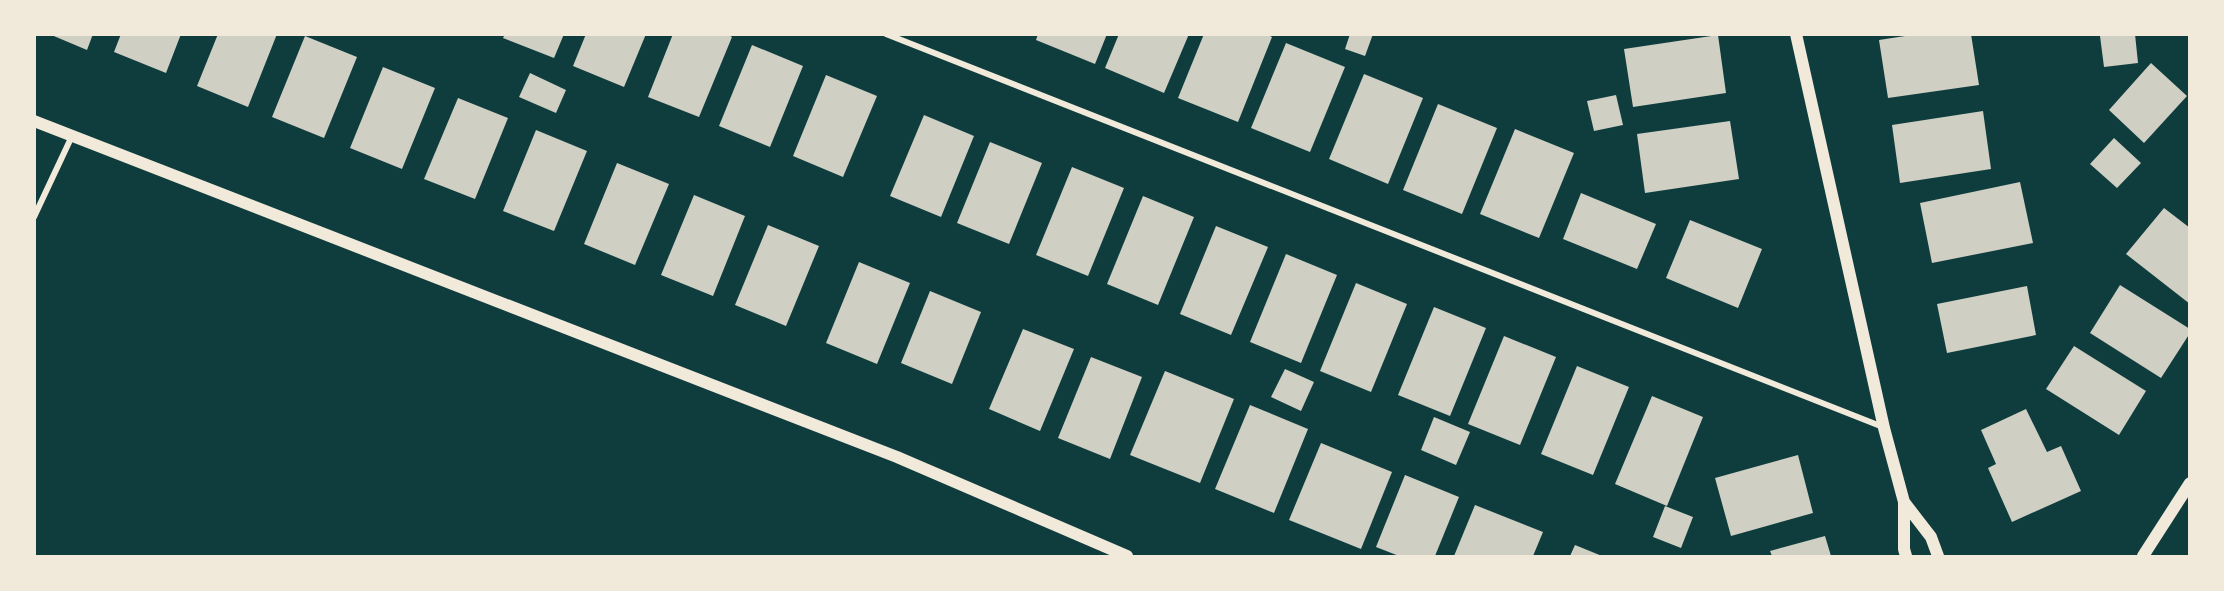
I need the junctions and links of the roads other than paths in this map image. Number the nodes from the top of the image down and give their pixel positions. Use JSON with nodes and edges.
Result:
{"nodes":[{"id":1,"x":886,"y":34,"type":"edge"},
{"id":2,"x":1796,"y":34,"type":"edge"},
{"id":3,"x":34,"y":121,"type":"edge"},
{"id":4,"x":72,"y":136,"type":"junction"},
{"id":5,"x":34,"y":217,"type":"edge"},
{"id":6,"x":1884,"y":428,"type":"junction"},
{"id":7,"x":2190,"y":483,"type":"edge"},
{"id":8,"x":1904,"y":502,"type":"junction"},
{"id":9,"x":1126,"y":556,"type":"edge"},
{"id":10,"x":1906,"y":556,"type":"edge"},
{"id":11,"x":1938,"y":556,"type":"edge"},
{"id":12,"x":2143,"y":556,"type":"edge"}],
"edges":[{"from":1,"to":6,"type":"street"},
{"from":2,"to":6,"type":"main road"},
{"from":3,"to":4,"type":"main road"},
{"from":4,"to":5,"type":"street"},
{"from":4,"to":9,"type":"main road"},
{"from":6,"to":8,"type":"main road"},
{"from":7,"to":12,"type":"main road"},
{"from":8,"to":10,"type":"main road"},
{"from":8,"to":11,"type":"main road"}]}
